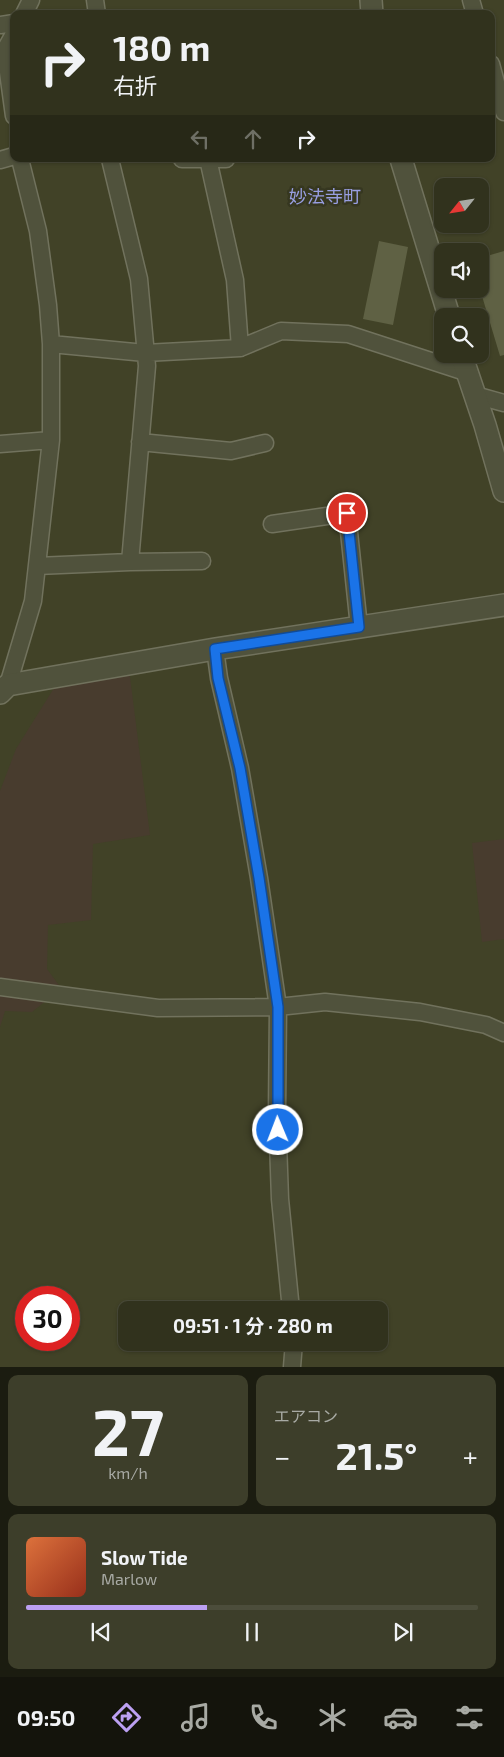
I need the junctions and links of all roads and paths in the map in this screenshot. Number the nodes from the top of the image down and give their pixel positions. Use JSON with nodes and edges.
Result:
{"nodes":[{"id":1,"x":10,"y":41,"type":"edge"},
{"id":2,"x":496,"y":76,"type":"edge"},
{"id":3,"x":10,"y":87,"type":"edge"},
{"id":4,"x":504,"y":112,"type":"edge"},
{"id":5,"x":21,"y":162,"type":"edge"},
{"id":6,"x":111,"y":162,"type":"edge"},
{"id":7,"x":209,"y":162,"type":"edge"},
{"id":8,"x":402,"y":162,"type":"edge"},
{"id":9,"x":447,"y":308,"type":"edge"},
{"id":10,"x":52,"y":344,"type":"junction"},
{"id":11,"x":240,"y":348,"type":"junction"},
{"id":12,"x":145,"y":353,"type":"junction"},
{"id":13,"x":434,"y":355,"type":"edge"},
{"id":14,"x":465,"y":363,"type":"edge"},
{"id":15,"x":475,"y":395,"type":"junction"},
{"id":16,"x":504,"y":403,"type":"edge"},
{"id":17,"x":51,"y":440,"type":"junction"},
{"id":18,"x":140,"y":442,"type":"junction"},
{"id":19,"x":265,"y":443,"type":"dead end"},
{"id":20,"x":0,"y":444,"type":"edge"},
{"id":21,"x":504,"y":491,"type":"edge"},
{"id":22,"x":272,"y":524,"type":"dead end"},
{"id":23,"x":202,"y":561,"type":"dead end"},
{"id":24,"x":130,"y":562,"type":"junction"},
{"id":25,"x":37,"y":566,"type":"junction"},
{"id":26,"x":504,"y":605,"type":"edge"},
{"id":27,"x":359,"y":627,"type":"junction"},
{"id":28,"x":215,"y":649,"type":"junction"},
{"id":29,"x":4,"y":689,"type":"edge"},
{"id":30,"x":0,"y":987,"type":"edge"},
{"id":31,"x":278,"y":1007,"type":"junction"},
{"id":32,"x":504,"y":1033,"type":"edge"},
{"id":33,"x":290,"y":1301,"type":"edge"},
{"id":34,"x":293,"y":1351,"type":"edge"},
{"id":35,"x":292,"y":1367,"type":"edge"}],
"edges":[{"from":1,"to":3,"type":"street"},
{"from":2,"to":4,"type":"street"},
{"from":5,"to":10,"type":"street"},
{"from":6,"to":12,"type":"street"},
{"from":7,"to":11,"type":"street"},
{"from":8,"to":9,"type":"street"},
{"from":10,"to":12,"type":"street"},
{"from":10,"to":17,"type":"street"},
{"from":11,"to":12,"type":"street"},
{"from":11,"to":13,"type":"street"},
{"from":12,"to":18,"type":"street"},
{"from":14,"to":15,"type":"street"},
{"from":15,"to":16,"type":"street"},
{"from":15,"to":21,"type":"street"},
{"from":17,"to":20,"type":"street"},
{"from":17,"to":25,"type":"street"},
{"from":18,"to":19,"type":"street"},
{"from":18,"to":24,"type":"street"},
{"from":22,"to":27,"type":"street"},
{"from":23,"to":24,"type":"street"},
{"from":24,"to":25,"type":"street"},
{"from":25,"to":29,"type":"street"},
{"from":26,"to":27,"type":"street"},
{"from":27,"to":28,"type":"street"},
{"from":28,"to":29,"type":"street"},
{"from":28,"to":31,"type":"street"},
{"from":30,"to":31,"type":"street"},
{"from":31,"to":32,"type":"street"},
{"from":31,"to":33,"type":"street"},
{"from":34,"to":35,"type":"street"}]}
